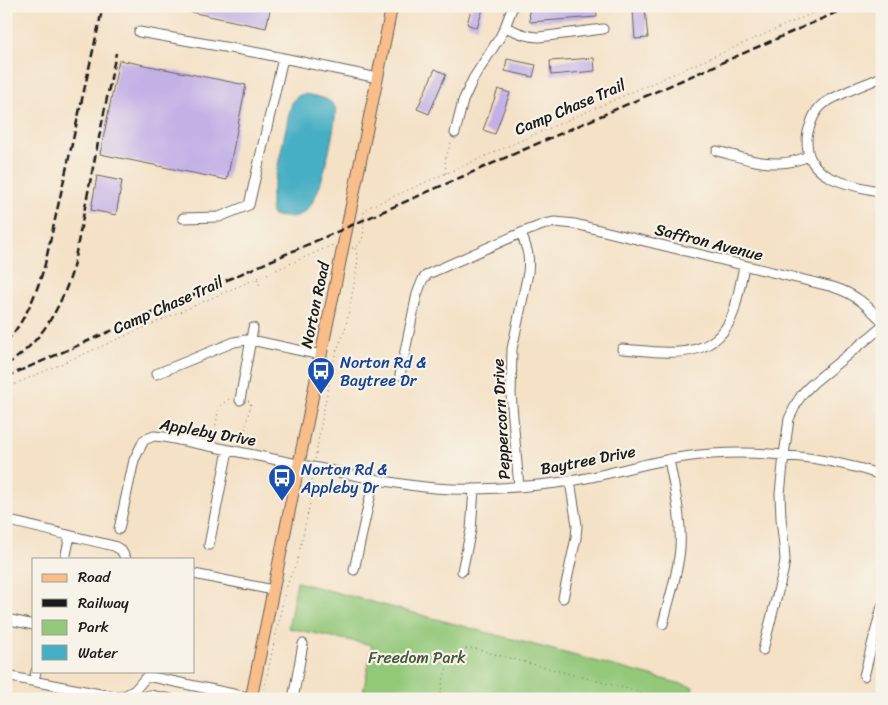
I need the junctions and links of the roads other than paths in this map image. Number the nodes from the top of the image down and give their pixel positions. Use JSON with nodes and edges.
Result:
{"nodes":[{"id":1,"x":392,"y":6,"type":"edge"},
{"id":2,"x":513,"y":6,"type":"edge"},
{"id":3,"x":505,"y":27,"type":"junction"},
{"id":4,"x":603,"y":29,"type":"dead end"},
{"id":5,"x":139,"y":32,"type":"dead end"},
{"id":6,"x":283,"y":58,"type":"junction"},
{"id":7,"x":882,"y":77,"type":"edge"},
{"id":8,"x":378,"y":78,"type":"junction"},
{"id":9,"x":454,"y":133,"type":"road end"},
{"id":10,"x":717,"y":151,"type":"dead end"},
{"id":11,"x":809,"y":156,"type":"junction"},
{"id":12,"x":882,"y":192,"type":"edge"},
{"id":13,"x":183,"y":218,"type":"dead end"},
{"id":14,"x":521,"y":233,"type":"junction"},
{"id":15,"x":744,"y":266,"type":"junction"},
{"id":16,"x":882,"y":321,"type":"edge"},
{"id":17,"x":882,"y":327,"type":"edge"},
{"id":18,"x":253,"y":328,"type":"dead end"},
{"id":19,"x":251,"y":340,"type":"junction"},
{"id":20,"x":622,"y":349,"type":"dead end"},
{"id":21,"x":321,"y":355,"type":"junction"},
{"id":22,"x":156,"y":374,"type":"dead end"},
{"id":23,"x":400,"y":376,"type":"dead end"},
{"id":24,"x":240,"y":400,"type":"dead end"},
{"id":25,"x":228,"y":450,"type":"junction"},
{"id":26,"x":784,"y":455,"type":"junction"},
{"id":27,"x":669,"y":459,"type":"junction"},
{"id":28,"x":299,"y":464,"type":"junction"},
{"id":29,"x":882,"y":475,"type":"edge"},
{"id":30,"x":374,"y":479,"type":"junction"},
{"id":31,"x":570,"y":481,"type":"junction"},
{"id":32,"x":519,"y":487,"type":"junction"},
{"id":33,"x":474,"y":489,"type":"junction"},
{"id":34,"x":6,"y":520,"type":"edge"},
{"id":35,"x":119,"y":529,"type":"dead end"},
{"id":36,"x":70,"y":536,"type":"junction"},
{"id":37,"x":209,"y":546,"type":"dead end"},
{"id":38,"x":65,"y":558,"type":"edge"},
{"id":39,"x":125,"y":558,"type":"edge"},
{"id":40,"x":354,"y":570,"type":"dead end"},
{"id":41,"x":462,"y":571,"type":"dead end"},
{"id":42,"x":195,"y":574,"type":"edge"},
{"id":43,"x":273,"y":590,"type":"junction"},
{"id":44,"x":563,"y":598,"type":"dead end"},
{"id":45,"x":882,"y":606,"type":"edge"},
{"id":46,"x":6,"y":619,"type":"edge"},
{"id":47,"x":663,"y":624,"type":"dead end"},
{"id":48,"x":32,"y":625,"type":"edge"},
{"id":49,"x":303,"y":644,"type":"dead end"},
{"id":50,"x":763,"y":650,"type":"dead end"},
{"id":51,"x":36,"y":672,"type":"edge"},
{"id":52,"x":146,"y":674,"type":"edge"},
{"id":53,"x":6,"y":676,"type":"edge"},
{"id":54,"x":165,"y":676,"type":"edge"},
{"id":55,"x":864,"y":676,"type":"dead end"},
{"id":56,"x":34,"y":681,"type":"junction"},
{"id":57,"x":100,"y":696,"type":"edge"},
{"id":58,"x":150,"y":698,"type":"edge"},
{"id":59,"x":253,"y":698,"type":"edge"},
{"id":60,"x":168,"y":699,"type":"edge"},
{"id":61,"x":293,"y":699,"type":"edge"}],
"edges":[{"from":1,"to":8,"type":"main road","name":"Norton Road"},
{"from":2,"to":3,"type":"street"},
{"from":3,"to":4,"type":"street"},
{"from":3,"to":9,"type":"street"},
{"from":5,"to":6,"type":"street"},
{"from":6,"to":8,"type":"street"},
{"from":6,"to":13,"type":"street"},
{"from":7,"to":11,"type":"street"},
{"from":8,"to":21,"type":"main road","name":"Norton Road"},
{"from":10,"to":11,"type":"street"},
{"from":11,"to":12,"type":"street"},
{"from":14,"to":15,"type":"street","name":"Saffron Avenue"},
{"from":14,"to":23,"type":"street","name":"Saffron Avenue"},
{"from":14,"to":32,"type":"street","name":"Peppercorn Drive"},
{"from":15,"to":16,"type":"street","name":"Saffron Avenue"},
{"from":15,"to":20,"type":"street"},
{"from":17,"to":26,"type":"street"},
{"from":18,"to":19,"type":"street"},
{"from":19,"to":21,"type":"street"},
{"from":19,"to":22,"type":"street"},
{"from":19,"to":24,"type":"street"},
{"from":21,"to":28,"type":"main road","name":"Norton Road"},
{"from":25,"to":28,"type":"street","name":"Appleby Drive"},
{"from":25,"to":35,"type":"street","name":"Appleby Drive"},
{"from":25,"to":37,"type":"street"},
{"from":26,"to":27,"type":"street","name":"Baytree Drive"},
{"from":26,"to":29,"type":"street","name":"Baytree Drive"},
{"from":26,"to":50,"type":"street"},
{"from":27,"to":31,"type":"street","name":"Baytree Drive"},
{"from":27,"to":47,"type":"street"},
{"from":28,"to":30,"type":"street","name":"Baytree Drive"},
{"from":28,"to":43,"type":"main road","name":"Norton Road"},
{"from":30,"to":33,"type":"street","name":"Baytree Drive"},
{"from":30,"to":40,"type":"street"},
{"from":31,"to":32,"type":"street","name":"Baytree Drive"},
{"from":31,"to":44,"type":"street"},
{"from":32,"to":33,"type":"street","name":"Baytree Drive"},
{"from":33,"to":41,"type":"street"},
{"from":34,"to":36,"type":"street"},
{"from":36,"to":38,"type":"street"},
{"from":36,"to":39,"type":"street"},
{"from":42,"to":43,"type":"street"},
{"from":43,"to":59,"type":"main road","name":"Norton Road"},
{"from":45,"to":55,"type":"street"},
{"from":46,"to":48,"type":"street"},
{"from":49,"to":61,"type":"street"},
{"from":51,"to":56,"type":"street"},
{"from":52,"to":54,"type":"street"},
{"from":52,"to":57,"type":"street"},
{"from":53,"to":56,"type":"street"},
{"from":54,"to":59,"type":"street"},
{"from":56,"to":57,"type":"street"},
{"from":58,"to":60,"type":"street"}]}
